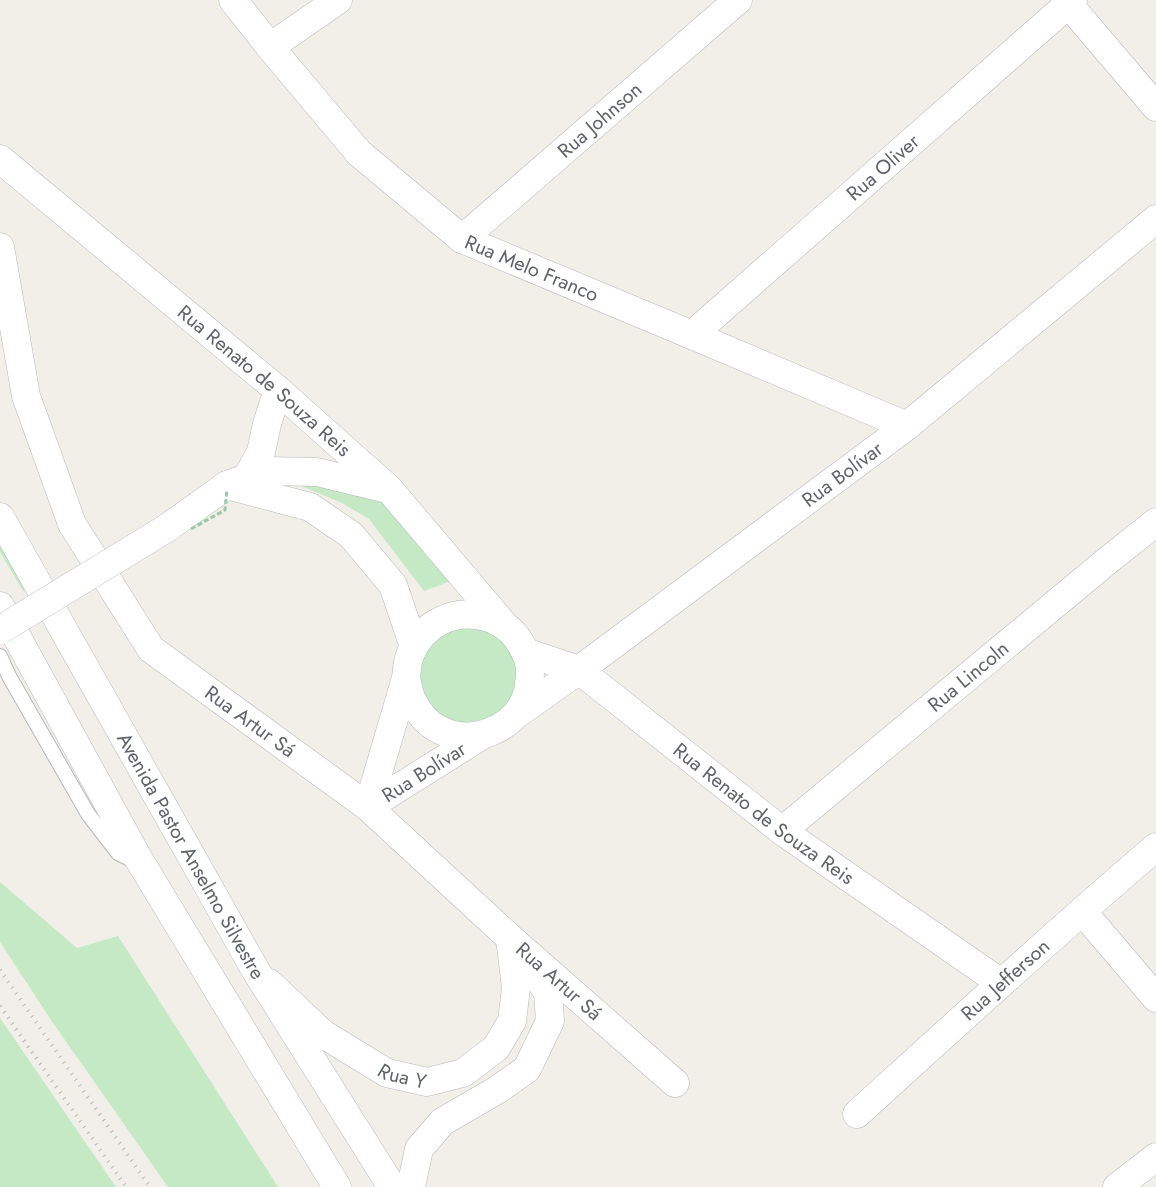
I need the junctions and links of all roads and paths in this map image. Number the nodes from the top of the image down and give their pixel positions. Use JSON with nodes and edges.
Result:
{"nodes":[{"id":1,"x":233,"y":0,"type":"edge"},
{"id":2,"x":338,"y":0,"type":"edge"},
{"id":3,"x":738,"y":0,"type":"edge"},
{"id":4,"x":1069,"y":2,"type":"edge"},
{"id":5,"x":270,"y":47,"type":"junction"},
{"id":6,"x":1156,"y":107,"type":"edge"},
{"id":7,"x":0,"y":159,"type":"edge"},
{"id":8,"x":1156,"y":219,"type":"edge"},
{"id":9,"x":462,"y":239,"type":"junction"},
{"id":10,"x":0,"y":247,"type":"edge"},
{"id":11,"x":692,"y":335,"type":"junction"},
{"id":12,"x":278,"y":390,"type":"junction"},
{"id":13,"x":906,"y":426,"type":"junction"},
{"id":14,"x":237,"y":481,"type":"junction"},
{"id":15,"x":389,"y":489,"type":"junction"},
{"id":16,"x":0,"y":517,"type":"edge"},
{"id":17,"x":1156,"y":522,"type":"edge"},
{"id":18,"x":0,"y":606,"type":"edge"},
{"id":19,"x":505,"y":626,"type":"junction"},
{"id":20,"x":0,"y":630,"type":"edge"},
{"id":21,"x":414,"y":647,"type":"junction"},
{"id":22,"x":525,"y":652,"type":"junction"},
{"id":23,"x":0,"y":656,"type":"edge"},
{"id":24,"x":579,"y":670,"type":"junction"},
{"id":25,"x":406,"y":678,"type":"junction"},
{"id":26,"x":517,"y":714,"type":"junction"},
{"id":27,"x":481,"y":736,"type":"junction"},
{"id":28,"x":368,"y":808,"type":"junction"},
{"id":29,"x":782,"y":831,"type":"junction"},
{"id":30,"x":1156,"y":847,"type":"edge"},
{"id":31,"x":138,"y":858,"type":"junction"},
{"id":32,"x":1082,"y":911,"type":"junction"},
{"id":33,"x":510,"y":938,"type":"junction"},
{"id":34,"x":256,"y":971,"type":"junction"},
{"id":35,"x":1001,"y":983,"type":"junction"},
{"id":36,"x":1156,"y":998,"type":"edge"},
{"id":37,"x":675,"y":1083,"type":"dead end"},
{"id":38,"x":857,"y":1114,"type":"dead end"},
{"id":39,"x":1156,"y":1157,"type":"edge"},
{"id":40,"x":337,"y":1187,"type":"edge"},
{"id":41,"x":392,"y":1187,"type":"edge"},
{"id":42,"x":411,"y":1187,"type":"edge"},
{"id":43,"x":1117,"y":1187,"type":"edge"}],
"edges":[{"from":1,"to":5,"type":"street","name":"Rua Melo Franco"},
{"from":2,"to":5,"type":"street"},
{"from":3,"to":9,"type":"street","name":"Rua Johnson"},
{"from":4,"to":6,"type":"street"},
{"from":4,"to":11,"type":"street","name":"Rua Oliver"},
{"from":5,"to":9,"type":"street","name":"Rua Melo Franco"},
{"from":7,"to":12,"type":"street","name":"Rua Renato de Souza Reis"},
{"from":8,"to":13,"type":"street","name":"Rua Bolívar"},
{"from":9,"to":11,"type":"street","name":"Rua Melo Franco"},
{"from":10,"to":28,"type":"street","name":"Rua Artur Sá"},
{"from":11,"to":13,"type":"street","name":"Rua Melo Franco"},
{"from":12,"to":14,"type":"street"},
{"from":12,"to":15,"type":"street","name":"Rua Renato de Souza Reis"},
{"from":13,"to":24,"type":"street","name":"Rua Bolívar"},
{"from":14,"to":15,"type":"street"},
{"from":14,"to":20,"type":"street","bridge":true},
{"from":14,"to":21,"type":"street"},
{"from":15,"to":19,"type":"street","name":"Rua Renato de Souza Reis"},
{"from":16,"to":34,"type":"street","name":"Avenida Pastor Anselmo Silvestre"},
{"from":17,"to":29,"type":"street","name":"Rua Lincoln"},
{"from":18,"to":31,"type":"street"},
{"from":19,"to":21,"type":"street"},
{"from":19,"to":22,"type":"street"},
{"from":21,"to":25,"type":"street"},
{"from":22,"to":24,"type":"street","name":"Rua Renato de Souza Reis"},
{"from":22,"to":26,"type":"street"},
{"from":23,"to":31,"type":"lane"},
{"from":24,"to":26,"type":"street","name":"Rua Bolívar"},
{"from":24,"to":29,"type":"street","name":"Rua Renato de Souza Reis"},
{"from":25,"to":27,"type":"street"},
{"from":25,"to":28,"type":"street"},
{"from":26,"to":27,"type":"street"},
{"from":27,"to":28,"type":"street","name":"Rua Bolívar"},
{"from":28,"to":33,"type":"street","name":"Rua Artur Sá"},
{"from":29,"to":35,"type":"street","name":"Rua Renato de Souza Reis"},
{"from":30,"to":32,"type":"street","name":"Rua Jefferson"},
{"from":31,"to":40,"type":"street"},
{"from":32,"to":35,"type":"street","name":"Rua Jefferson"},
{"from":32,"to":36,"type":"street"},
{"from":33,"to":34,"type":"street","name":"Rua Y"},
{"from":33,"to":37,"type":"street","name":"Rua Artur Sá"},
{"from":33,"to":42,"type":"street"},
{"from":34,"to":41,"type":"street","name":"Avenida Pastor Anselmo Silvestre"},
{"from":35,"to":38,"type":"street","name":"Rua Jefferson"},
{"from":39,"to":43,"type":"street"}]}
